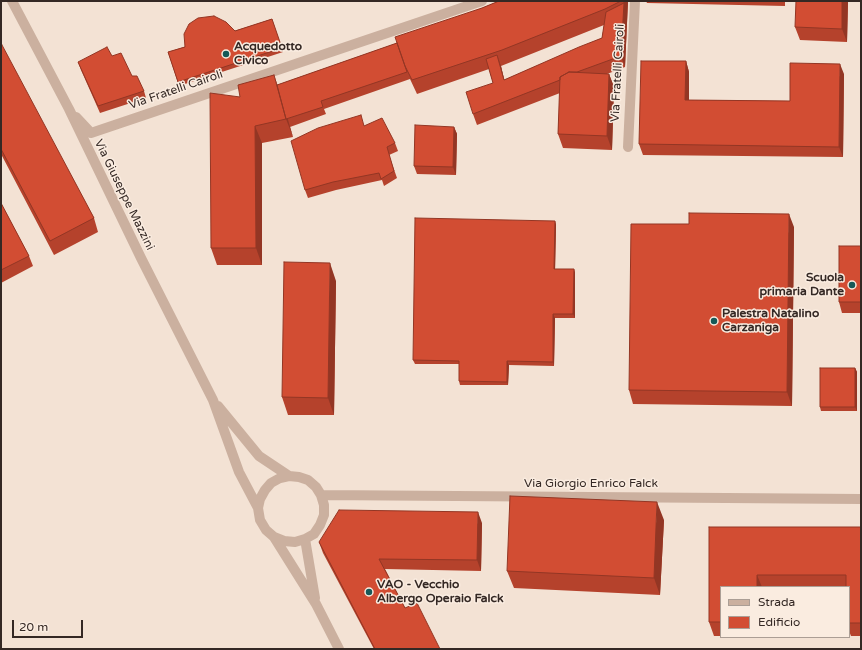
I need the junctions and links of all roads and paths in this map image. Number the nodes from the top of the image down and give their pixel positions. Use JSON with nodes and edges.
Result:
{"nodes":[{"id":1,"x":13,"y":1,"type":"edge"},
{"id":2,"x":482,"y":1,"type":"edge"},
{"id":3,"x":635,"y":1,"type":"edge"},
{"id":4,"x":69,"y":109,"type":"junction"},
{"id":5,"x":628,"y":147,"type":"dead end"},
{"id":6,"x":213,"y":400,"type":"junction"},
{"id":7,"x":289,"y":476,"type":"junction"},
{"id":8,"x":321,"y":495,"type":"junction"},
{"id":9,"x":861,"y":499,"type":"edge"},
{"id":10,"x":258,"y":508,"type":"junction"},
{"id":11,"x":274,"y":537,"type":"junction"},
{"id":12,"x":305,"y":539,"type":"junction"},
{"id":13,"x":316,"y":604,"type":"junction"},
{"id":14,"x":339,"y":649,"type":"edge"}],
"edges":[{"from":1,"to":4,"type":"street","name":"Via Giuseppe Mazzini"},
{"from":2,"to":4,"type":"street","name":"Via Fratelli Cairoli"},
{"from":3,"to":5,"type":"street","name":"Via Fratelli Cairoli"},
{"from":4,"to":6,"type":"street","name":"Via Giuseppe Mazzini"},
{"from":6,"to":7,"type":"street","name":"Via Giuseppe Mazzini"},
{"from":6,"to":10,"type":"street","name":"Via Giuseppe Mazzini"},
{"from":7,"to":8,"type":"street","name":"Via Giuseppe Mazzini"},
{"from":7,"to":10,"type":"street"},
{"from":8,"to":9,"type":"street","name":"Via Giorgio Enrico Falck"},
{"from":8,"to":12,"type":"street"},
{"from":10,"to":11,"type":"street","name":"Via Giuseppe Mazzini"},
{"from":11,"to":12,"type":"street"},
{"from":11,"to":13,"type":"street","name":"Via Giuseppe Mazzini"},
{"from":12,"to":13,"type":"street","name":"Via Giuseppe Mazzini"},
{"from":13,"to":14,"type":"street","name":"Via Giuseppe Mazzini"}]}
